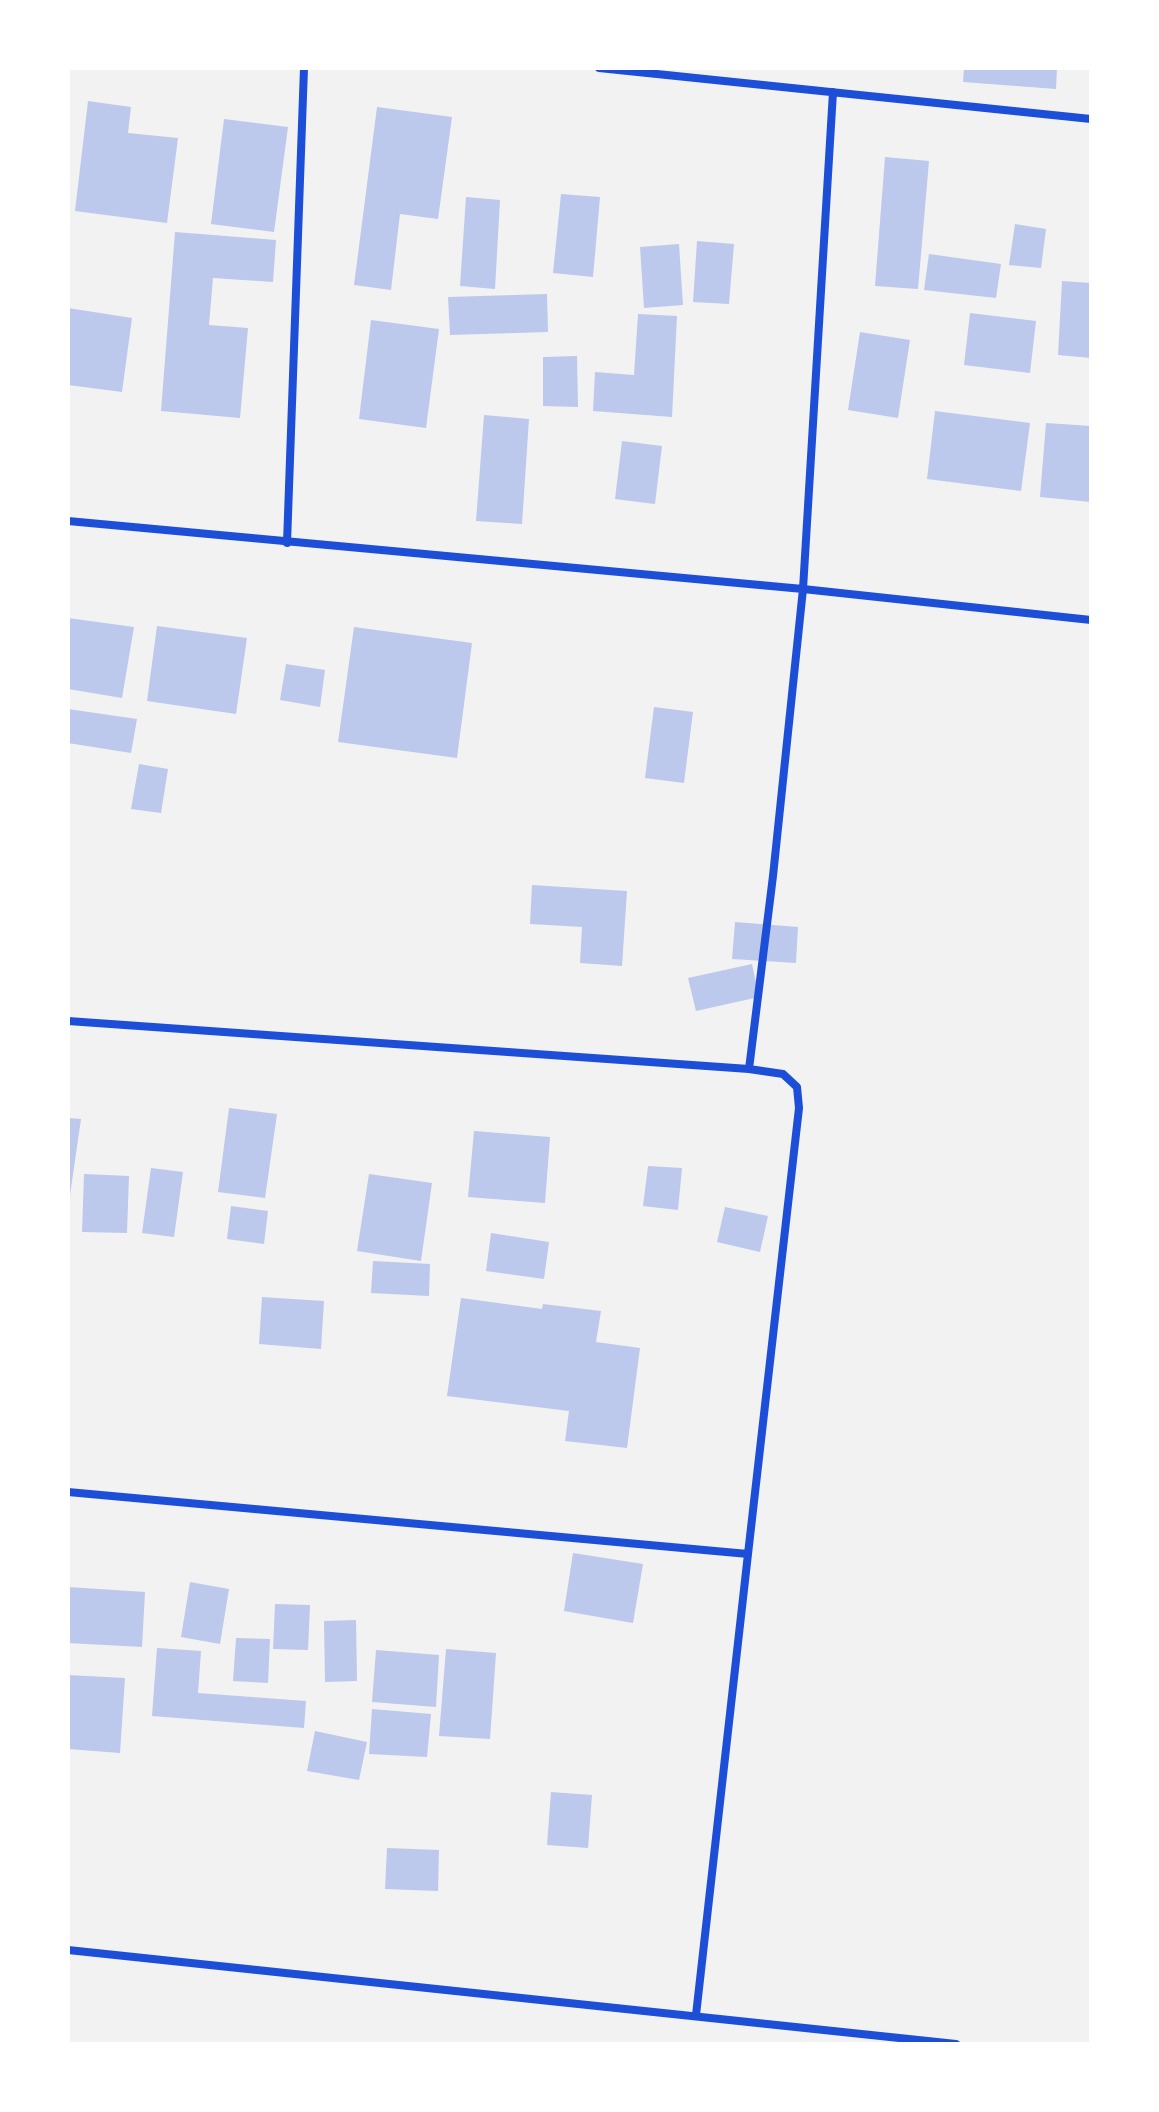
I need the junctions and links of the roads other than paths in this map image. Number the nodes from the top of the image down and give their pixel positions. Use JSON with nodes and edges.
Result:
{"nodes":[{"id":1,"x":304,"y":68,"type":"edge"},
{"id":2,"x":599,"y":68,"type":"edge"},
{"id":3,"x":833,"y":92,"type":"junction"},
{"id":4,"x":1091,"y":119,"type":"edge"},
{"id":5,"x":68,"y":521,"type":"edge"},
{"id":6,"x":287,"y":543,"type":"junction"},
{"id":7,"x":803,"y":589,"type":"junction"},
{"id":8,"x":1091,"y":620,"type":"edge"},
{"id":9,"x":68,"y":1021,"type":"edge"},
{"id":10,"x":749,"y":1069,"type":"junction"},
{"id":11,"x":68,"y":1492,"type":"edge"},
{"id":12,"x":748,"y":1554,"type":"junction"},
{"id":13,"x":68,"y":1950,"type":"edge"},
{"id":14,"x":696,"y":2015,"type":"junction"},
{"id":15,"x":956,"y":2044,"type":"edge"}],
"edges":[{"from":1,"to":6,"type":"street"},
{"from":2,"to":3,"type":"street"},
{"from":3,"to":4,"type":"street"},
{"from":3,"to":7,"type":"street"},
{"from":5,"to":6,"type":"street"},
{"from":6,"to":7,"type":"street"},
{"from":7,"to":8,"type":"street"},
{"from":7,"to":10,"type":"street"},
{"from":9,"to":10,"type":"street"},
{"from":10,"to":12,"type":"street"},
{"from":11,"to":12,"type":"street"},
{"from":12,"to":14,"type":"street"},
{"from":13,"to":14,"type":"street"},
{"from":14,"to":15,"type":"street"}]}
